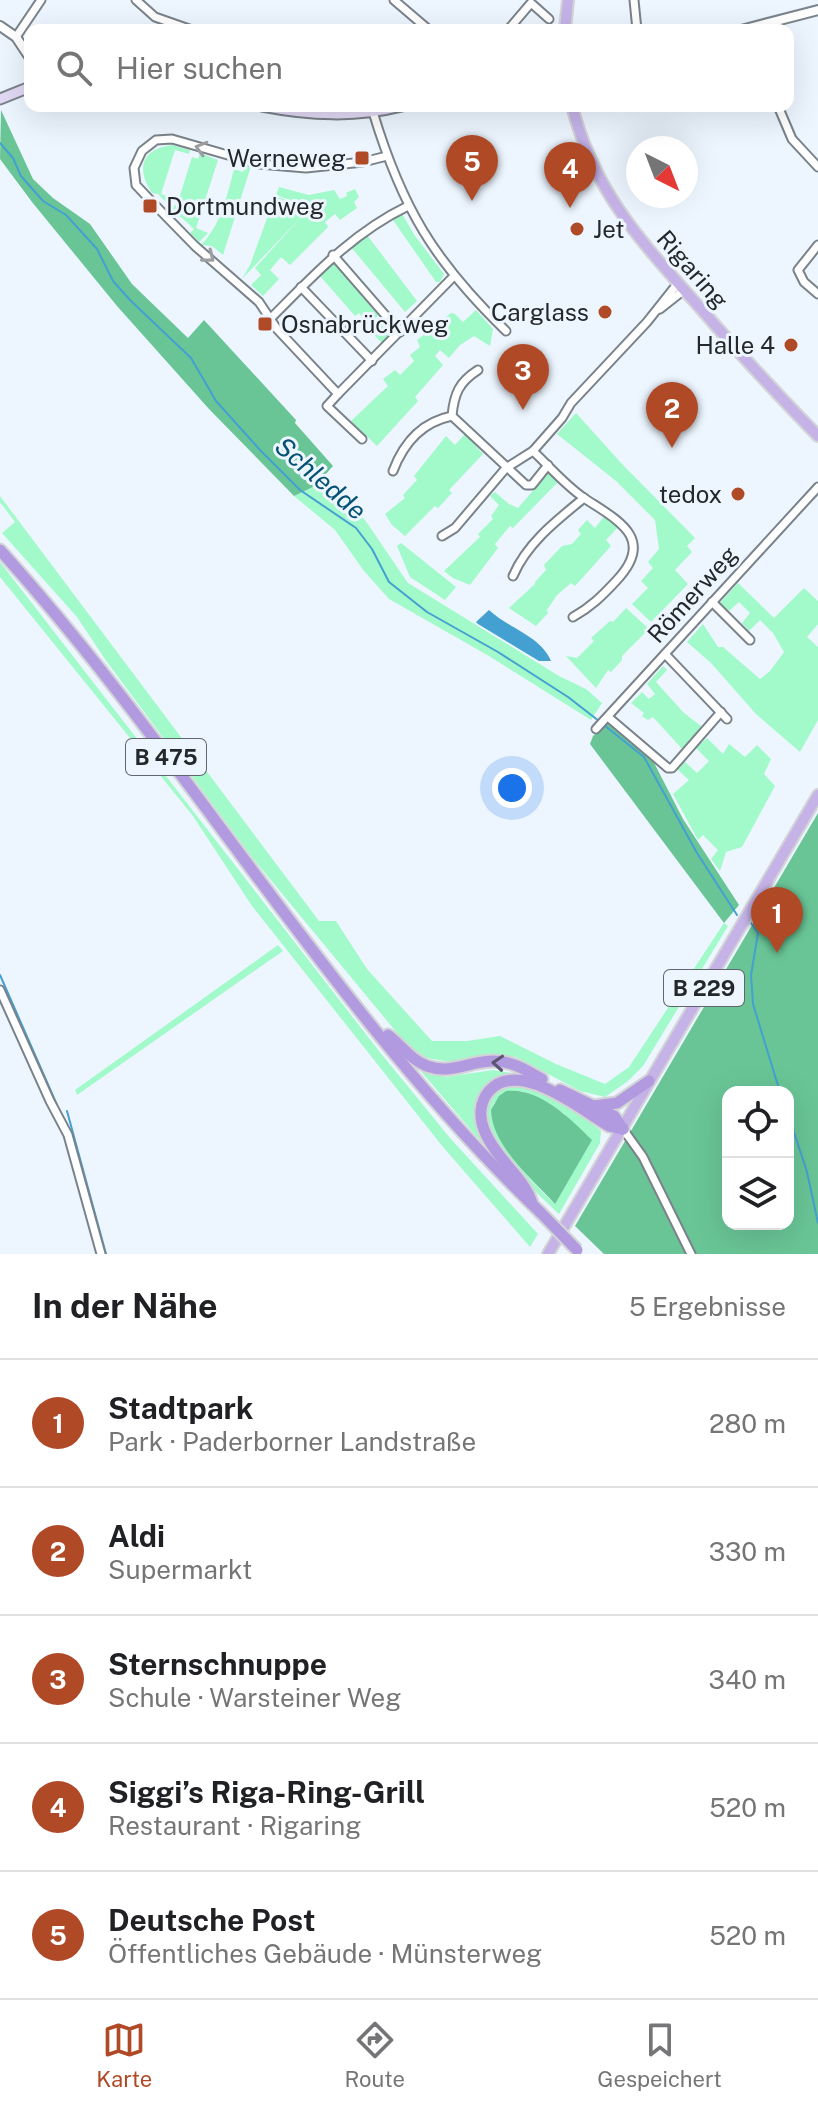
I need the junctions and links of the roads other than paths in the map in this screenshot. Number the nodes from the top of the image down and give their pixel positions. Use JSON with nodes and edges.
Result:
{"nodes":[{"id":1,"x":41,"y":0,"type":"edge"},
{"id":2,"x":136,"y":0,"type":"edge"},
{"id":3,"x":568,"y":0,"type":"edge"},
{"id":4,"x":634,"y":0,"type":"edge"},
{"id":5,"x":400,"y":2,"type":"edge"},
{"id":6,"x":818,"y":10,"type":"edge"},
{"id":7,"x":549,"y":19,"type":"dead end"},
{"id":8,"x":25,"y":24,"type":"edge"},
{"id":9,"x":175,"y":24,"type":"edge"},
{"id":10,"x":423,"y":24,"type":"edge"},
{"id":11,"x":513,"y":24,"type":"edge"},
{"id":12,"x":566,"y":24,"type":"edge"},
{"id":13,"x":636,"y":24,"type":"edge"},
{"id":14,"x":769,"y":24,"type":"edge"},
{"id":15,"x":24,"y":25,"type":"edge"},
{"id":16,"x":0,"y":26,"type":"edge"},
{"id":17,"x":16,"y":37,"type":"junction"},
{"id":18,"x":24,"y":49,"type":"edge"},
{"id":19,"x":24,"y":89,"type":"edge"},
{"id":20,"x":0,"y":99,"type":"edge"},
{"id":21,"x":303,"y":112,"type":"edge"},
{"id":22,"x":343,"y":112,"type":"edge"},
{"id":23,"x":373,"y":112,"type":"edge"},
{"id":24,"x":574,"y":112,"type":"edge"},
{"id":25,"x":781,"y":112,"type":"edge"},
{"id":26,"x":387,"y":156,"type":"junction"},
{"id":27,"x":818,"y":167,"type":"edge"},
{"id":28,"x":408,"y":206,"type":"junction"},
{"id":29,"x":818,"y":245,"type":"edge"},
{"id":30,"x":333,"y":255,"type":"junction"},
{"id":31,"x":454,"y":276,"type":"junction"},
{"id":32,"x":301,"y":287,"type":"junction"},
{"id":33,"x":681,"y":287,"type":"junction"},
{"id":34,"x":818,"y":294,"type":"edge"},
{"id":35,"x":270,"y":319,"type":"junction"},
{"id":36,"x":506,"y":331,"type":"dead end"},
{"id":37,"x":400,"y":332,"type":"junction"},
{"id":38,"x":372,"y":361,"type":"junction"},
{"id":39,"x":478,"y":370,"type":"dead end"},
{"id":40,"x":338,"y":394,"type":"junction"},
{"id":41,"x":452,"y":416,"type":"junction"},
{"id":42,"x":818,"y":436,"type":"edge"},
{"id":43,"x":362,"y":439,"type":"dead end"},
{"id":44,"x":533,"y":451,"type":"junction"},
{"id":45,"x":548,"y":465,"type":"junction"},
{"id":46,"x":506,"y":468,"type":"junction"},
{"id":47,"x":393,"y":471,"type":"dead end"},
{"id":48,"x":818,"y":487,"type":"edge"},
{"id":49,"x":584,"y":498,"type":"junction"},
{"id":50,"x":442,"y":536,"type":"dead end"},
{"id":51,"x":0,"y":550,"type":"edge"},
{"id":52,"x":513,"y":576,"type":"dead end"},
{"id":53,"x":712,"y":602,"type":"junction"},
{"id":54,"x":573,"y":617,"type":"dead end"},
{"id":55,"x":750,"y":640,"type":"dead end"},
{"id":56,"x":665,"y":654,"type":"junction"},
{"id":57,"x":608,"y":717,"type":"junction"},
{"id":58,"x":596,"y":729,"type":"dead end"},
{"id":59,"x":818,"y":795,"type":"edge"},
{"id":60,"x":0,"y":990,"type":"edge"},
{"id":61,"x":378,"y":1032,"type":"junction"},
{"id":62,"x":649,"y":1081,"type":"junction"},
{"id":63,"x":594,"y":1106,"type":"junction"},
{"id":64,"x":623,"y":1129,"type":"junction"},
{"id":65,"x":536,"y":1209,"type":"junction"},
{"id":66,"x":580,"y":1252,"type":"edge"},
{"id":67,"x":101,"y":1254,"type":"edge"},
{"id":68,"x":548,"y":1254,"type":"edge"},
{"id":69,"x":691,"y":1254,"type":"edge"}],
"edges":[{"from":1,"to":8,"type":"street"},
{"from":2,"to":9,"type":"street"},
{"from":3,"to":12,"type":"main road"},
{"from":4,"to":13,"type":"street"},
{"from":5,"to":10,"type":"street"},
{"from":6,"to":14,"type":"street"},
{"from":7,"to":11,"type":"street"},
{"from":15,"to":17,"type":"street"},
{"from":16,"to":17,"type":"street"},
{"from":17,"to":18,"type":"street"},
{"from":19,"to":20,"type":"main road"},
{"from":21,"to":22,"type":"main road"},
{"from":23,"to":26,"type":"street"},
{"from":24,"to":33,"type":"main road","name":"Rigaring"},
{"from":25,"to":27,"type":"street"},
{"from":26,"to":28,"type":"street"},
{"from":26,"to":35,"type":"street","one_way":true},
{"from":28,"to":30,"type":"street"},
{"from":28,"to":31,"type":"street"},
{"from":29,"to":34,"type":"street"},
{"from":30,"to":32,"type":"street"},
{"from":30,"to":37,"type":"street"},
{"from":31,"to":36,"type":"street"},
{"from":31,"to":37,"type":"street"},
{"from":32,"to":35,"type":"street"},
{"from":32,"to":38,"type":"street"},
{"from":33,"to":42,"type":"main road","name":"Rigaring"},
{"from":33,"to":44,"type":"street"},
{"from":35,"to":40,"type":"street"},
{"from":37,"to":38,"type":"street"},
{"from":38,"to":40,"type":"street"},
{"from":39,"to":41,"type":"street"},
{"from":40,"to":43,"type":"street"},
{"from":41,"to":46,"type":"street"},
{"from":41,"to":47,"type":"street"},
{"from":44,"to":45,"type":"street"},
{"from":44,"to":46,"type":"street"},
{"from":45,"to":46,"type":"street"},
{"from":45,"to":49,"type":"street"},
{"from":46,"to":50,"type":"street"},
{"from":48,"to":53,"type":"street","name":"Römerweg"},
{"from":49,"to":52,"type":"street"},
{"from":49,"to":54,"type":"street"},
{"from":51,"to":61,"type":"highway","number":"B 475"},
{"from":53,"to":55,"type":"street"},
{"from":53,"to":56,"type":"street","name":"Römerweg"},
{"from":56,"to":57,"type":"street","name":"Römerweg"},
{"from":56,"to":57,"type":"street"},
{"from":57,"to":58,"type":"street","name":"Römerweg"},
{"from":59,"to":62,"type":"main road","number":"B 229"},
{"from":60,"to":67,"type":"street"},
{"from":63,"to":61,"type":"highway","one_way":true},
{"from":61,"to":65,"type":"highway","number":"B 475"},
{"from":62,"to":63,"type":"highway"},
{"from":62,"to":64,"type":"main road","number":"B 229"},
{"from":63,"to":64,"type":"highway"},
{"from":64,"to":65,"type":"highway"},
{"from":64,"to":68,"type":"main road","number":"B 229"},
{"from":64,"to":69,"type":"street"},
{"from":65,"to":66,"type":"highway","number":"B 475","bridge":true}]}
